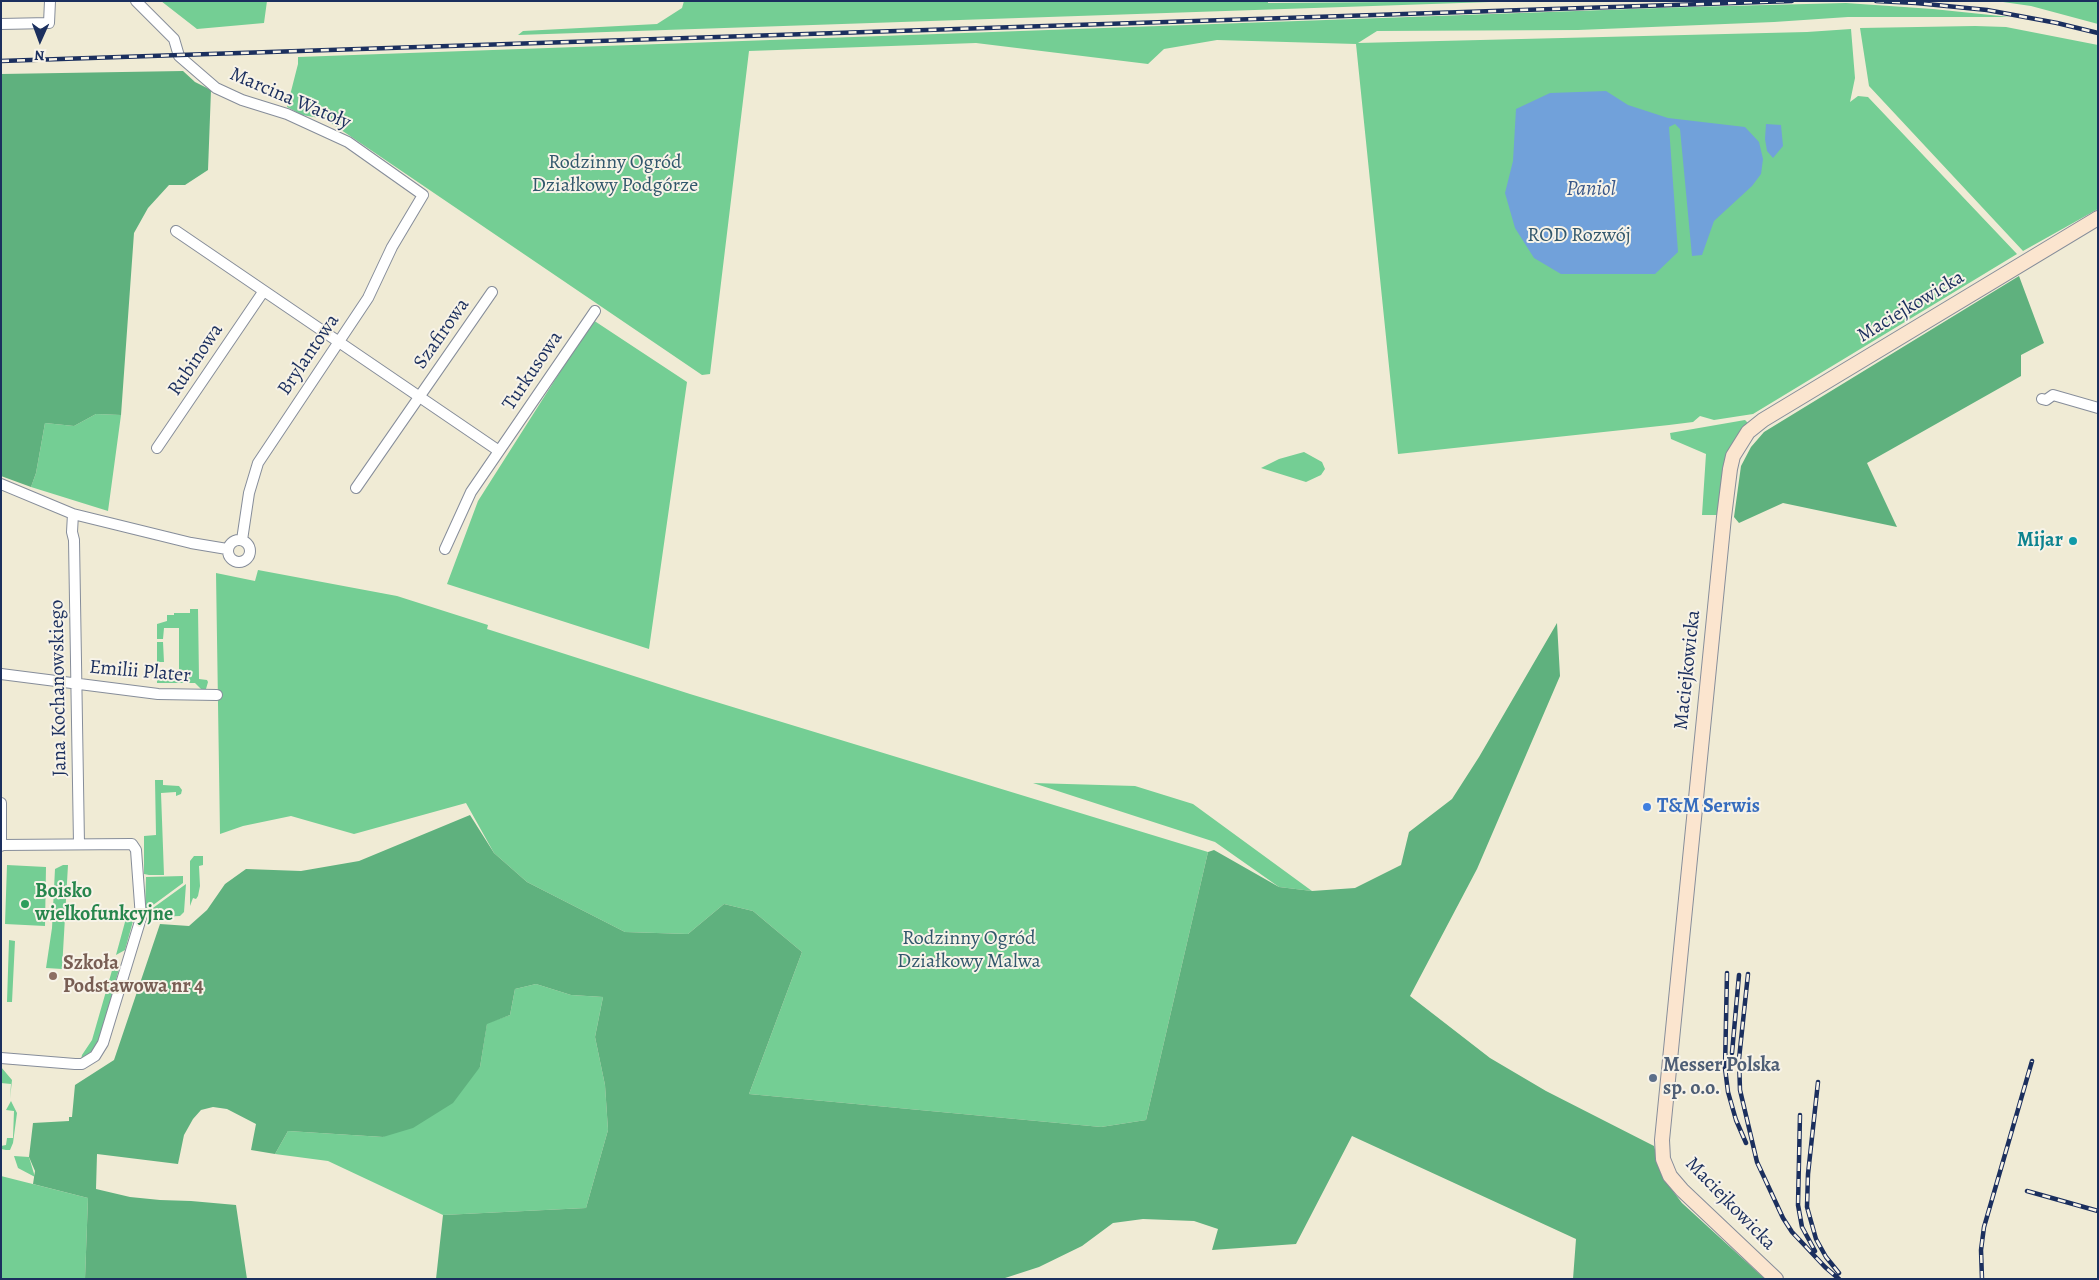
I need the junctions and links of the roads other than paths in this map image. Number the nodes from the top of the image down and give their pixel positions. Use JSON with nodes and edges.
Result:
{"nodes":[{"id":1,"x":50,"y":1,"type":"edge"},
{"id":2,"x":136,"y":1,"type":"edge"},
{"id":3,"x":1,"y":24,"type":"edge"},
{"id":4,"x":424,"y":195,"type":"joint"},
{"id":5,"x":2098,"y":218,"type":"edge"},
{"id":6,"x":176,"y":231,"type":"dead end"},
{"id":7,"x":263,"y":292,"type":"junction"},
{"id":8,"x":492,"y":292,"type":"dead end"},
{"id":9,"x":595,"y":311,"type":"dead end"},
{"id":10,"x":338,"y":343,"type":"junction"},
{"id":11,"x":420,"y":397,"type":"junction"},
{"id":12,"x":2042,"y":399,"type":"dead end"},
{"id":13,"x":2098,"y":408,"type":"edge"},
{"id":14,"x":157,"y":448,"type":"dead end"},
{"id":15,"x":499,"y":451,"type":"junction"},
{"id":16,"x":3,"y":488,"type":"edge"},
{"id":17,"x":356,"y":488,"type":"dead end"},
{"id":18,"x":73,"y":514,"type":"junction"},
{"id":19,"x":242,"y":540,"type":"junction"},
{"id":20,"x":227,"y":548,"type":"junction"},
{"id":21,"x":445,"y":549,"type":"dead end"},
{"id":22,"x":1,"y":674,"type":"edge"},
{"id":23,"x":76,"y":684,"type":"junction"},
{"id":24,"x":217,"y":695,"type":"dead end"},
{"id":25,"x":1,"y":803,"type":"edge"},
{"id":26,"x":79,"y":844,"type":"junction"},
{"id":27,"x":1,"y":845,"type":"edge"},
{"id":28,"x":1,"y":1058,"type":"edge"},
{"id":29,"x":1776,"y":1279,"type":"edge"}],
"edges":[{"from":1,"to":3,"type":"street"},
{"from":2,"to":4,"type":"street","name":"Marcina Watoły"},
{"from":4,"to":10,"type":"street","name":"Brylantowa"},
{"from":5,"to":29,"type":"street","name":"Maciejkowicka"},
{"from":6,"to":7,"type":"street"},
{"from":7,"to":10,"type":"street"},
{"from":7,"to":14,"type":"street","name":"Rubinowa"},
{"from":8,"to":11,"type":"street","name":"Szafirowa"},
{"from":9,"to":15,"type":"street","name":"Turkusowa"},
{"from":10,"to":11,"type":"street","name":"Szafirowa"},
{"from":10,"to":19,"type":"street","name":"Brylantowa"},
{"from":11,"to":15,"type":"street"},
{"from":11,"to":17,"type":"street","name":"Szafirowa"},
{"from":12,"to":13,"type":"street"},
{"from":15,"to":21,"type":"street","name":"Turkusowa"},
{"from":16,"to":18,"type":"street"},
{"from":18,"to":20,"type":"street"},
{"from":18,"to":23,"type":"street","name":"Jana Kochanowskiego"},
{"from":19,"to":20,"type":"street"},
{"from":19,"to":20,"type":"street"},
{"from":22,"to":23,"type":"street","name":"Emilii Plater"},
{"from":23,"to":24,"type":"street","name":"Emilii Plater"},
{"from":23,"to":26,"type":"street","name":"Jana Kochanowskiego"},
{"from":25,"to":27,"type":"street"},
{"from":26,"to":27,"type":"street"},
{"from":26,"to":28,"type":"street"}]}
